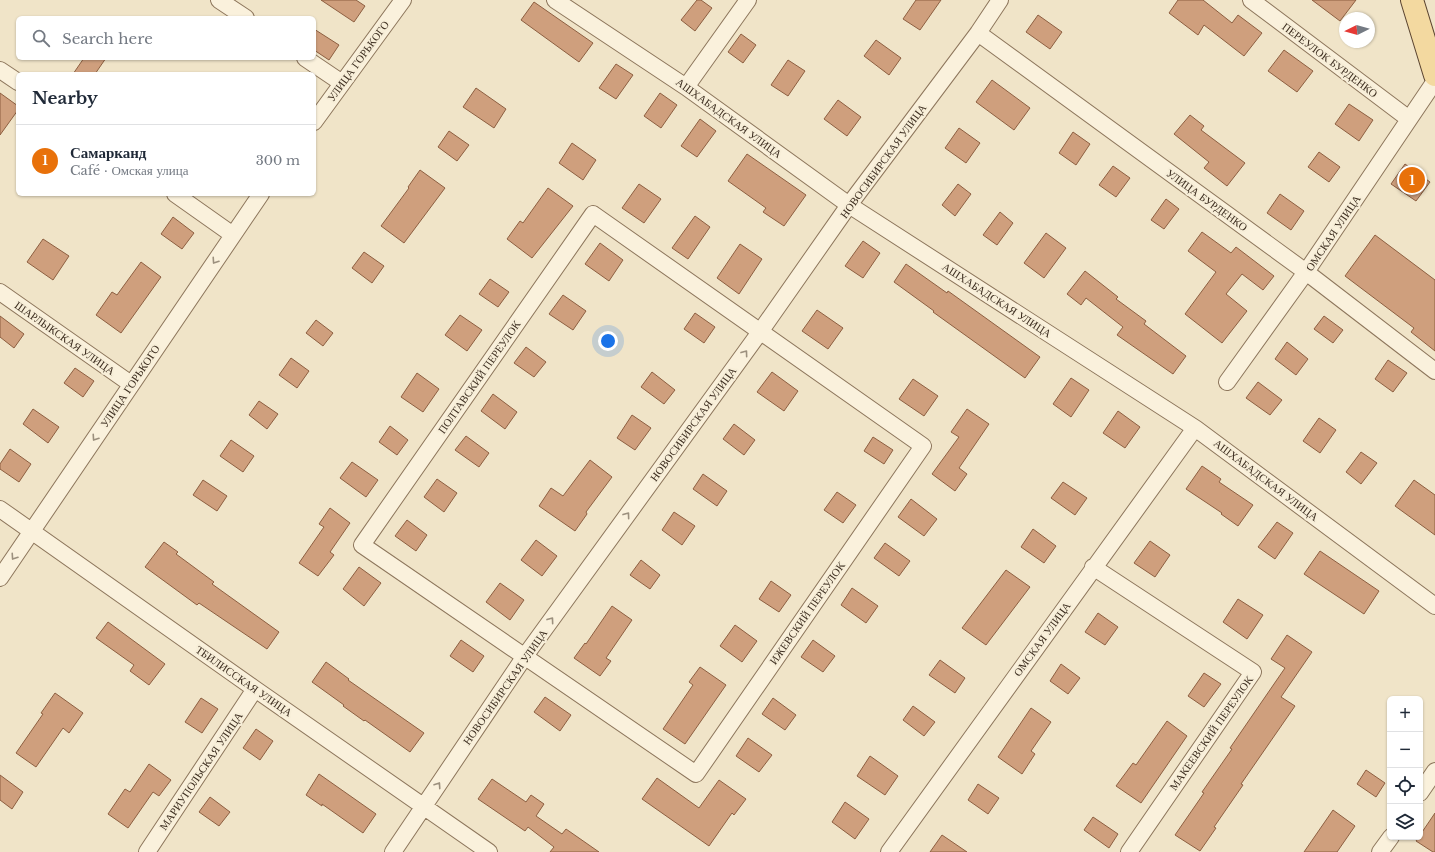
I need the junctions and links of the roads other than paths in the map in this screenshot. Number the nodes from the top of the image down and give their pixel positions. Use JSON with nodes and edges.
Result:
{"nodes":[{"id":1,"x":219,"y":0,"type":"edge"},
{"id":2,"x":403,"y":0,"type":"edge"},
{"id":3,"x":555,"y":0,"type":"edge"},
{"id":4,"x":748,"y":0,"type":"edge"},
{"id":5,"x":1000,"y":0,"type":"edge"},
{"id":6,"x":1251,"y":0,"type":"edge"},
{"id":7,"x":1412,"y":0,"type":"edge"},
{"id":8,"x":243,"y":16,"type":"edge"},
{"id":9,"x":978,"y":33,"type":"junction"},
{"id":10,"x":308,"y":60,"type":"edge"},
{"id":11,"x":0,"y":70,"type":"edge"},
{"id":12,"x":1435,"y":75,"type":"edge"},
{"id":13,"x":16,"y":81,"type":"edge"},
{"id":14,"x":1435,"y":81,"type":"edge"},
{"id":15,"x":342,"y":83,"type":"junction"},
{"id":16,"x":686,"y":87,"type":"junction"},
{"id":17,"x":316,"y":119,"type":"edge"},
{"id":18,"x":1409,"y":119,"type":"junction"},
{"id":19,"x":178,"y":196,"type":"edge"},
{"id":20,"x":260,"y":196,"type":"edge"},
{"id":21,"x":849,"y":205,"type":"junction"},
{"id":22,"x":233,"y":235,"type":"junction"},
{"id":23,"x":1306,"y":272,"type":"junction"},
{"id":24,"x":0,"y":292,"type":"edge"},
{"id":25,"x":760,"y":332,"type":"junction"},
{"id":26,"x":1435,"y":370,"type":"edge"},
{"id":27,"x":1227,"y":382,"type":"dead end"},
{"id":28,"x":131,"y":384,"type":"junction"},
{"id":29,"x":1195,"y":428,"type":"junction"},
{"id":30,"x":0,"y":509,"type":"edge"},
{"id":31,"x":32,"y":531,"type":"junction"},
{"id":32,"x":1093,"y":567,"type":"junction"},
{"id":33,"x":0,"y":578,"type":"edge"},
{"id":34,"x":1435,"y":606,"type":"edge"},
{"id":35,"x":525,"y":656,"type":"junction"},
{"id":36,"x":255,"y":690,"type":"junction"},
{"id":37,"x":1435,"y":771,"type":"edge"},
{"id":38,"x":1423,"y":789,"type":"edge"},
{"id":39,"x":424,"y":806,"type":"junction"},
{"id":40,"x":147,"y":852,"type":"edge"},
{"id":41,"x":392,"y":852,"type":"edge"},
{"id":42,"x":489,"y":852,"type":"edge"},
{"id":43,"x":889,"y":852,"type":"edge"},
{"id":44,"x":1129,"y":852,"type":"edge"}],
"edges":[{"from":1,"to":8,"type":"street"},
{"from":2,"to":15,"type":"street","name":"УЛИЦА ГОРЬКОГО"},
{"from":3,"to":16,"type":"street","name":"АШХАБАДСКАЯ УЛИЦА"},
{"from":4,"to":16,"type":"street"},
{"from":5,"to":9,"type":"street","name":"НОВОСИБИРСКАЯ УЛИЦА"},
{"from":6,"to":18,"type":"street","name":"ПЕРЕУЛОК БУРДЕНКО"},
{"from":7,"to":12,"type":"main road"},
{"from":9,"to":21,"type":"street","name":"НОВОСИБИРСКАЯ УЛИЦА"},
{"from":9,"to":23,"type":"street","name":"УЛИЦА БУРДЕНКО"},
{"from":10,"to":15,"type":"street"},
{"from":11,"to":13,"type":"street"},
{"from":14,"to":18,"type":"street","name":"ОМСКАЯ УЛИЦА"},
{"from":15,"to":17,"type":"street","name":"УЛИЦА ГОРЬКОГО"},
{"from":16,"to":21,"type":"street","name":"АШХАБАДСКАЯ УЛИЦА"},
{"from":18,"to":23,"type":"street","name":"ОМСКАЯ УЛИЦА"},
{"from":19,"to":22,"type":"street"},
{"from":20,"to":22,"type":"street","name":"УЛИЦА ГОРЬКОГО"},
{"from":21,"to":25,"type":"street","name":"НОВОСИБИРСКАЯ УЛИЦА"},
{"from":21,"to":29,"type":"street","name":"АШХАБАДСКАЯ УЛИЦА"},
{"from":22,"to":28,"type":"street","name":"УЛИЦА ГОРЬКОГО","one_way":true},
{"from":23,"to":26,"type":"street","name":"УЛИЦА БУРДЕНКО"},
{"from":23,"to":27,"type":"street","name":"ОМСКАЯ УЛИЦА"},
{"from":24,"to":28,"type":"street","name":"ШАРЛЫКСКАЯ УЛИЦА"},
{"from":35,"to":25,"type":"street","name":"НОВОСИБИРСКАЯ УЛИЦА","one_way":true},
{"from":25,"to":35,"type":"street","name":"ПОЛТАВСКИЙ ПЕРЕУЛОК"},
{"from":25,"to":35,"type":"street","name":"ИЖЕВСКИЙ ПЕРЕУЛОК"},
{"from":28,"to":31,"type":"street","name":"УЛИЦА ГОРЬКОГО","one_way":true},
{"from":29,"to":32,"type":"street","name":"ОМСКАЯ УЛИЦА"},
{"from":29,"to":34,"type":"street","name":"АШХАБАДСКАЯ УЛИЦА"},
{"from":30,"to":31,"type":"street","name":"ТБИЛИССКАЯ УЛИЦА"},
{"from":31,"to":33,"type":"street","name":"УЛИЦА ГОРЬКОГО","one_way":true},
{"from":31,"to":36,"type":"street","name":"ТБИЛИССКАЯ УЛИЦА"},
{"from":32,"to":43,"type":"street","name":"ОМСКАЯ УЛИЦА"},
{"from":32,"to":44,"type":"street","name":"МАКЕЕВСКИЙ ПЕРЕУЛОК"},
{"from":39,"to":35,"type":"street","name":"НОВОСИБИРСКАЯ УЛИЦА","one_way":true},
{"from":36,"to":39,"type":"street","name":"ТБИЛИССКАЯ УЛИЦА"},
{"from":36,"to":40,"type":"street","name":"МАРИУПОЛЬСКАЯ УЛИЦА"},
{"from":37,"to":38,"type":"street"},
{"from":39,"to":41,"type":"street","name":"НОВОСИБИРСКАЯ УЛИЦА"},
{"from":39,"to":42,"type":"street","name":"ТБИЛИССКАЯ УЛИЦА"}]}
